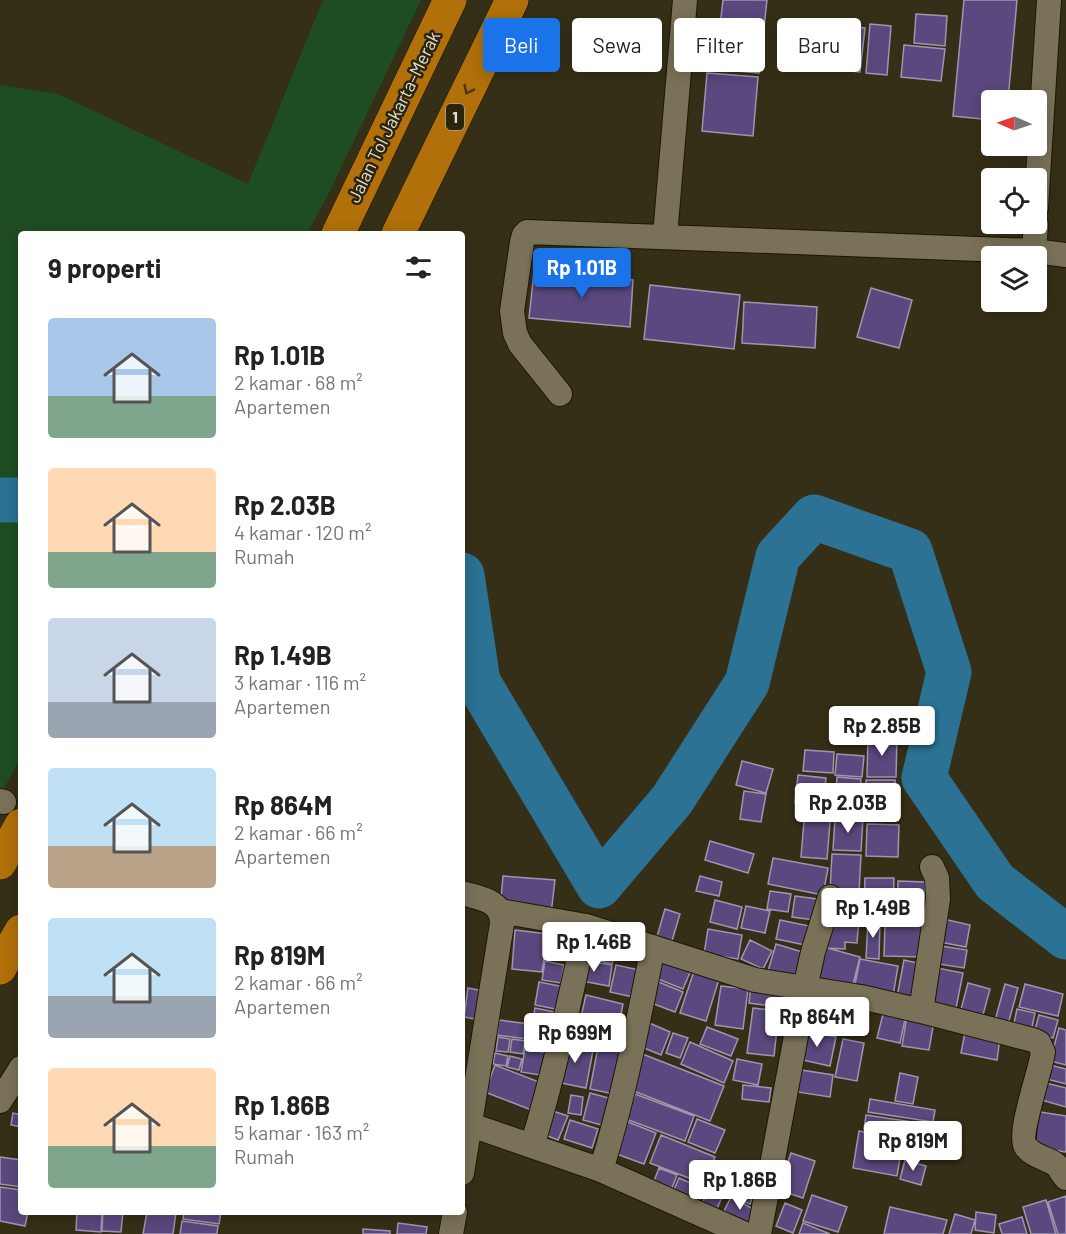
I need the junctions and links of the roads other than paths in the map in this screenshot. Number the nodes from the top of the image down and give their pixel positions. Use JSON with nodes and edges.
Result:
{"nodes":[{"id":1,"x":450,"y":0,"type":"edge"},
{"id":2,"x":512,"y":0,"type":"edge"},
{"id":3,"x":685,"y":0,"type":"edge"},
{"id":4,"x":1049,"y":0,"type":"edge"},
{"id":5,"x":1038,"y":168,"type":"edge"},
{"id":6,"x":339,"y":231,"type":"edge"},
{"id":7,"x":399,"y":231,"type":"edge"},
{"id":8,"x":665,"y":236,"type":"junction"},
{"id":9,"x":981,"y":249,"type":"edge"},
{"id":10,"x":1047,"y":253,"type":"edge"},
{"id":11,"x":1066,"y":255,"type":"edge"},
{"id":12,"x":560,"y":394,"type":"dead end"},
{"id":13,"x":8,"y":810,"type":"edge"},
{"id":14,"x":0,"y":863,"type":"edge"},
{"id":15,"x":932,"y":867,"type":"dead end"},
{"id":16,"x":465,"y":893,"type":"edge"},
{"id":17,"x":830,"y":897,"type":"dead end"},
{"id":18,"x":500,"y":911,"type":"junction"},
{"id":19,"x":586,"y":926,"type":"junction"},
{"id":20,"x":18,"y":936,"type":"edge"},
{"id":21,"x":653,"y":947,"type":"junction"},
{"id":22,"x":0,"y":968,"type":"edge"},
{"id":23,"x":805,"y":988,"type":"junction"},
{"id":24,"x":921,"y":1011,"type":"junction"},
{"id":25,"x":471,"y":1125,"type":"junction"},
{"id":26,"x":532,"y":1146,"type":"junction"},
{"id":27,"x":465,"y":1157,"type":"edge"},
{"id":28,"x":601,"y":1170,"type":"junction"},
{"id":29,"x":1066,"y":1178,"type":"edge"},
{"id":30,"x":454,"y":1215,"type":"edge"},
{"id":31,"x":744,"y":1233,"type":"edge"},
{"id":32,"x":451,"y":1234,"type":"edge"}],
"edges":[{"from":1,"to":6,"type":"highway","name":"Jalan Tol Jakarta–Merak"},
{"from":2,"to":7,"type":"highway","number":"1","one_way":true},
{"from":3,"to":8,"type":"street"},
{"from":4,"to":5,"type":"street"},
{"from":8,"to":9,"type":"street"},
{"from":8,"to":12,"type":"street"},
{"from":10,"to":11,"type":"street"},
{"from":13,"to":14,"type":"highway"},
{"from":15,"to":24,"type":"street"},
{"from":16,"to":18,"type":"street"},
{"from":17,"to":23,"type":"street"},
{"from":18,"to":19,"type":"street"},
{"from":18,"to":25,"type":"street"},
{"from":19,"to":21,"type":"street"},
{"from":19,"to":26,"type":"street"},
{"from":20,"to":22,"type":"highway"},
{"from":21,"to":23,"type":"street"},
{"from":21,"to":28,"type":"street"},
{"from":23,"to":24,"type":"street"},
{"from":23,"to":31,"type":"street"},
{"from":24,"to":29,"type":"street"},
{"from":25,"to":26,"type":"street"},
{"from":25,"to":27,"type":"street"},
{"from":26,"to":28,"type":"street"},
{"from":28,"to":31,"type":"street"},
{"from":30,"to":32,"type":"street"}]}
